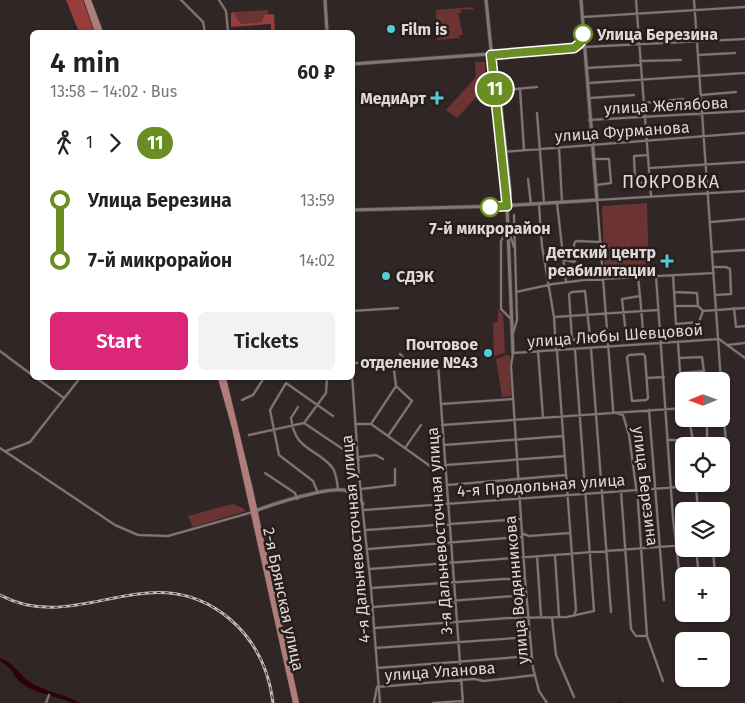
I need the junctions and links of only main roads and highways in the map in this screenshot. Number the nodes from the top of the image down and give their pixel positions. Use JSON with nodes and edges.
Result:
{"nodes":[{"id":1,"x":87,"y":0,"type":"edge"},
{"id":2,"x":98,"y":30,"type":"edge"},
{"id":3,"x":222,"y":380,"type":"edge"},
{"id":4,"x":296,"y":703,"type":"edge"}],
"edges":[{"from":1,"to":2,"type":"main road"},
{"from":3,"to":4,"type":"main road","name":"2-я Брянская улица"}]}
